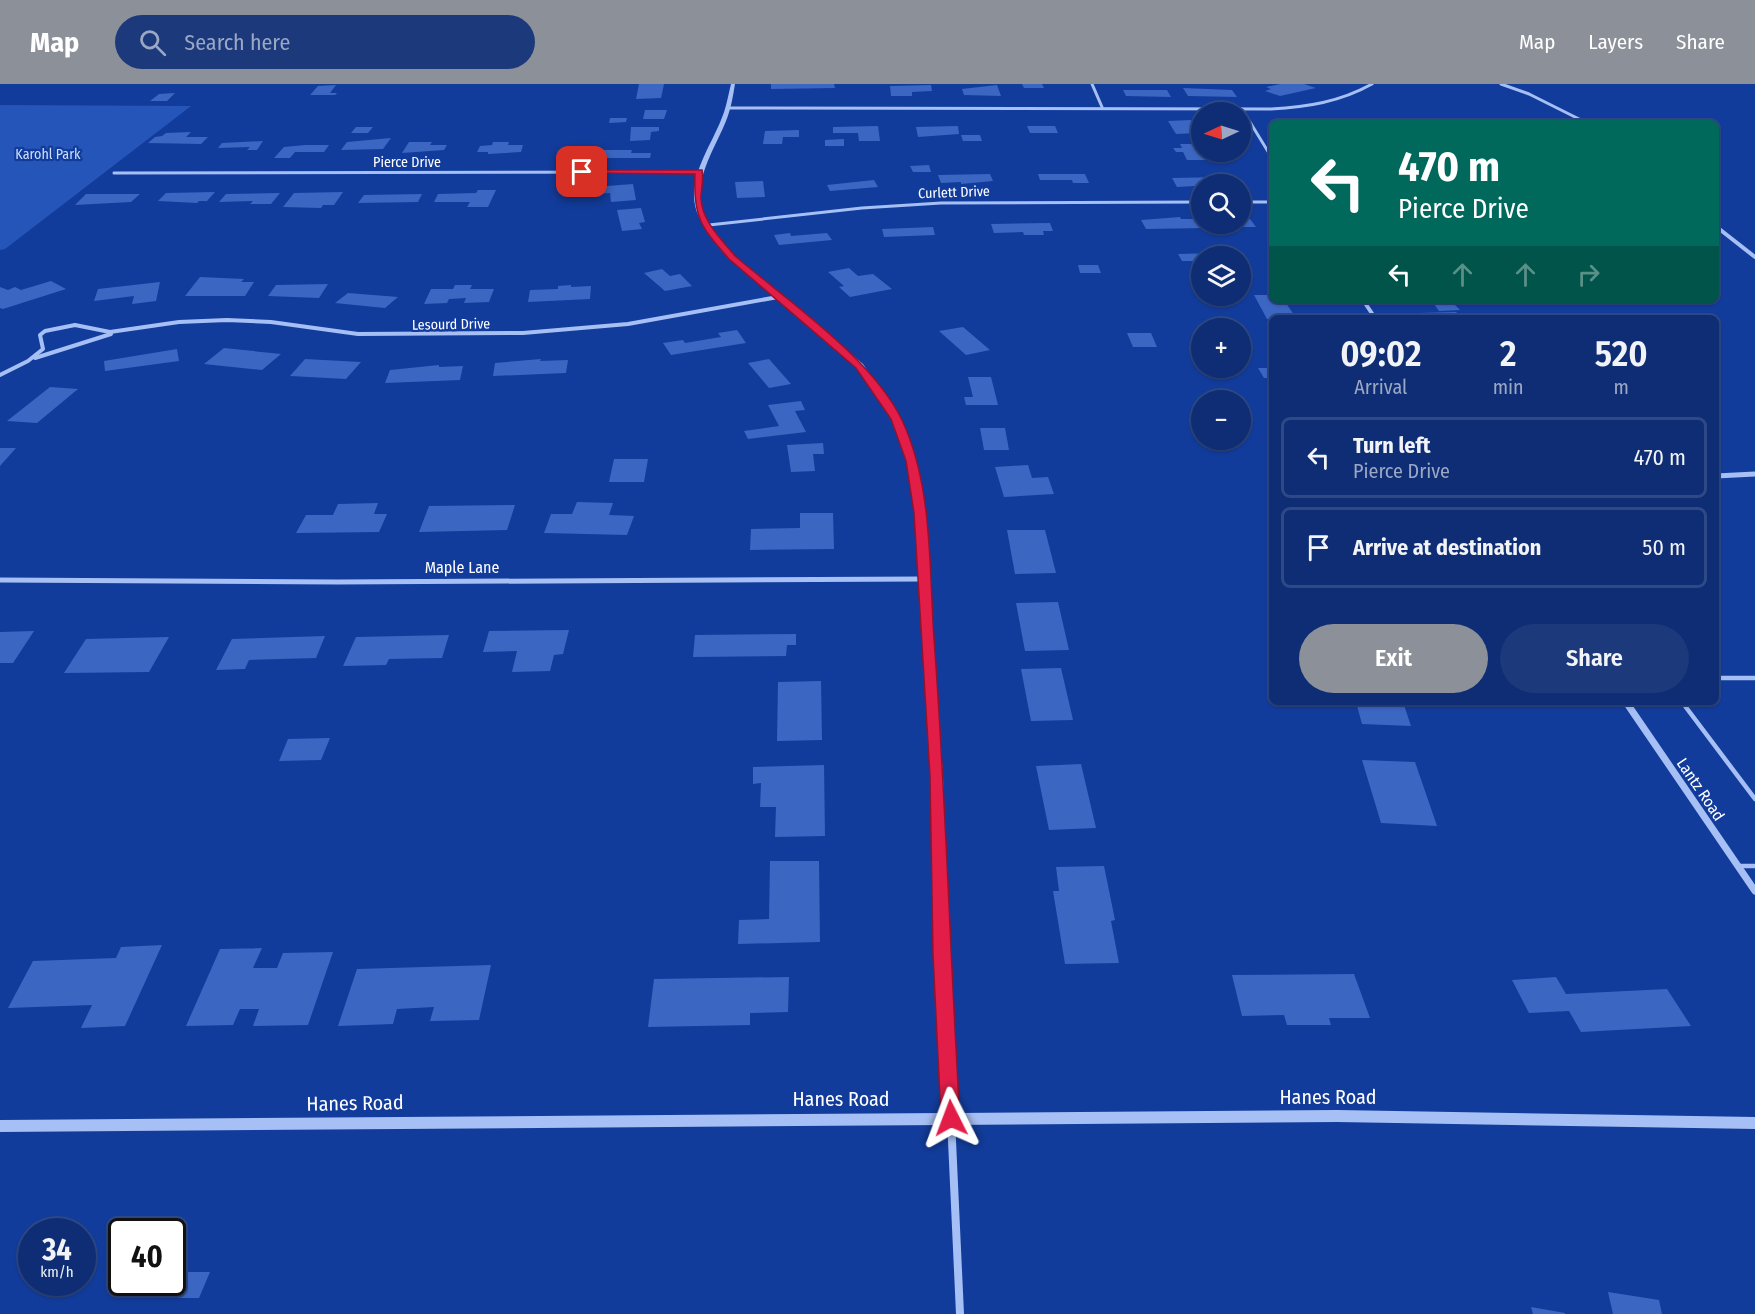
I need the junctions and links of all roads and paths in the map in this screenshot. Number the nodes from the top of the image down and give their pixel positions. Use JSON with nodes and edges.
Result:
{"nodes":[{"id":1,"x":734,"y":84,"type":"edge"},
{"id":2,"x":1092,"y":84,"type":"edge"},
{"id":3,"x":1372,"y":84,"type":"edge"},
{"id":4,"x":1501,"y":84,"type":"edge"},
{"id":5,"x":729,"y":108,"type":"junction"},
{"id":6,"x":1102,"y":108,"type":"junction"},
{"id":7,"x":1191,"y":109,"type":"edge"},
{"id":8,"x":1251,"y":109,"type":"edge"},
{"id":9,"x":1581,"y":120,"type":"edge"},
{"id":10,"x":1251,"y":124,"type":"edge"},
{"id":11,"x":1269,"y":153,"type":"edge"},
{"id":12,"x":699,"y":172,"type":"junction"},
{"id":13,"x":114,"y":173,"type":"dead end"},
{"id":14,"x":1191,"y":202,"type":"edge"},
{"id":15,"x":1251,"y":202,"type":"edge"},
{"id":16,"x":1269,"y":202,"type":"edge"},
{"id":17,"x":709,"y":225,"type":"junction"},
{"id":18,"x":1719,"y":228,"type":"edge"},
{"id":19,"x":1755,"y":258,"type":"edge"},
{"id":20,"x":778,"y":297,"type":"junction"},
{"id":21,"x":123,"y":331,"type":"junction"},
{"id":22,"x":28,"y":361,"type":"junction"},
{"id":23,"x":0,"y":375,"type":"edge"},
{"id":24,"x":1755,"y":474,"type":"edge"},
{"id":25,"x":1719,"y":476,"type":"edge"},
{"id":26,"x":924,"y":579,"type":"junction"},
{"id":27,"x":0,"y":580,"type":"edge"},
{"id":28,"x":1719,"y":678,"type":"edge"},
{"id":29,"x":1755,"y":678,"type":"edge"},
{"id":30,"x":1628,"y":705,"type":"edge"},
{"id":31,"x":1684,"y":705,"type":"edge"},
{"id":32,"x":1755,"y":799,"type":"edge"},
{"id":33,"x":1737,"y":866,"type":"junction"},
{"id":34,"x":1755,"y":866,"type":"edge"},
{"id":35,"x":1755,"y":891,"type":"edge"},
{"id":36,"x":951,"y":1118,"type":"junction"},
{"id":37,"x":1755,"y":1122,"type":"edge"},
{"id":38,"x":0,"y":1126,"type":"edge"},
{"id":39,"x":960,"y":1314,"type":"edge"}],
"edges":[{"from":1,"to":5,"type":"street"},
{"from":2,"to":6,"type":"street"},
{"from":3,"to":8,"type":"street"},
{"from":4,"to":9,"type":"street"},
{"from":5,"to":6,"type":"street"},
{"from":5,"to":12,"type":"street"},
{"from":6,"to":7,"type":"street"},
{"from":10,"to":11,"type":"street"},
{"from":12,"to":13,"type":"street","name":"Pierce Drive"},
{"from":12,"to":17,"type":"street"},
{"from":14,"to":17,"type":"street","name":"Curlett Drive"},
{"from":15,"to":16,"type":"street"},
{"from":17,"to":20,"type":"street"},
{"from":18,"to":19,"type":"street"},
{"from":20,"to":21,"type":"street","name":"Lesourd Drive"},
{"from":20,"to":26,"type":"street"},
{"from":21,"to":22,"type":"street","name":"Lesourd Drive"},
{"from":21,"to":22,"type":"street","name":"Lesourd Drive"},
{"from":22,"to":23,"type":"street","name":"Lesourd Drive"},
{"from":24,"to":25,"type":"street"},
{"from":26,"to":27,"type":"street","name":"Maple Lane"},
{"from":26,"to":36,"type":"street"},
{"from":28,"to":29,"type":"lane"},
{"from":30,"to":33,"type":"street","name":"Lantz Road"},
{"from":31,"to":32,"type":"lane"},
{"from":33,"to":34,"type":"lane"},
{"from":33,"to":35,"type":"street","name":"Lantz Road"},
{"from":36,"to":37,"type":"street","name":"Hanes Road"},
{"from":36,"to":38,"type":"street","name":"Hanes Road"},
{"from":36,"to":39,"type":"street"}]}
